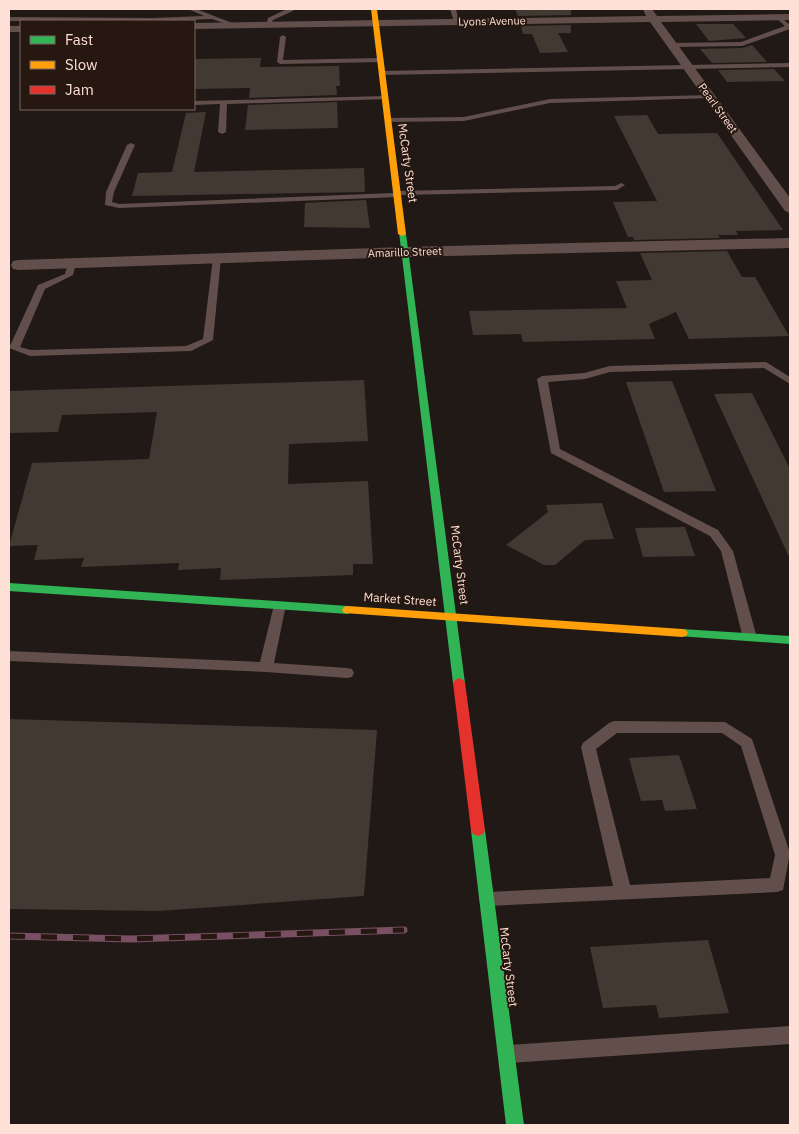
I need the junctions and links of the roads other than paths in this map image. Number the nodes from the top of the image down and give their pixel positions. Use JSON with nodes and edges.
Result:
{"nodes":[{"id":1,"x":191,"y":9,"type":"edge"},
{"id":2,"x":290,"y":9,"type":"edge"},
{"id":3,"x":374,"y":9,"type":"edge"},
{"id":4,"x":453,"y":9,"type":"edge"},
{"id":5,"x":650,"y":14,"type":"edge"},
{"id":6,"x":212,"y":17,"type":"junction"},
{"id":7,"x":778,"y":17,"type":"junction"},
{"id":8,"x":790,"y":17,"type":"edge"},
{"id":9,"x":9,"y":18,"type":"edge"},
{"id":10,"x":457,"y":22,"type":"junction"},
{"id":11,"x":376,"y":23,"type":"junction"},
{"id":12,"x":268,"y":25,"type":"junction"},
{"id":13,"x":195,"y":26,"type":"edge"},
{"id":14,"x":237,"y":26,"type":"junction"},
{"id":15,"x":283,"y":37,"type":"dead end"},
{"id":16,"x":672,"y":45,"type":"junction"},
{"id":17,"x":380,"y":60,"type":"junction"},
{"id":18,"x":790,"y":65,"type":"edge"},
{"id":19,"x":689,"y":67,"type":"junction"},
{"id":20,"x":382,"y":73,"type":"junction"},
{"id":21,"x":710,"y":97,"type":"junction"},
{"id":22,"x":386,"y":98,"type":"junction"},
{"id":23,"x":224,"y":102,"type":"junction"},
{"id":24,"x":195,"y":103,"type":"edge"},
{"id":25,"x":388,"y":120,"type":"junction"},
{"id":26,"x":222,"y":132,"type":"dead end"},
{"id":27,"x":131,"y":145,"type":"dead end"},
{"id":28,"x":621,"y":186,"type":"dead end"},
{"id":29,"x":398,"y":194,"type":"junction"},
{"id":30,"x":790,"y":208,"type":"edge"},
{"id":31,"x":790,"y":243,"type":"edge"},
{"id":32,"x":406,"y":252,"type":"junction"},
{"id":33,"x":217,"y":258,"type":"junction"},
{"id":34,"x":72,"y":263,"type":"junction"},
{"id":35,"x":19,"y":265,"type":"dead end"},
{"id":36,"x":790,"y":381,"type":"edge"},
{"id":37,"x":9,"y":587,"type":"edge"},
{"id":38,"x":280,"y":606,"type":"junction"},
{"id":39,"x":452,"y":616,"type":"junction"},
{"id":40,"x":750,"y":638,"type":"junction"},
{"id":41,"x":790,"y":640,"type":"edge"},
{"id":42,"x":9,"y":656,"type":"edge"},
{"id":43,"x":266,"y":667,"type":"junction"},
{"id":44,"x":347,"y":673,"type":"dead end"},
{"id":45,"x":623,"y":892,"type":"junction"},
{"id":46,"x":487,"y":898,"type":"junction"},
{"id":47,"x":790,"y":1036,"type":"edge"},
{"id":48,"x":506,"y":1054,"type":"junction"},
{"id":49,"x":515,"y":1125,"type":"edge"}],
"edges":[{"from":1,"to":6,"type":"lane"},
{"from":2,"to":12,"type":"lane"},
{"from":3,"to":11,"type":"main road","name":"McCarty Street"},
{"from":4,"to":10,"type":"lane"},
{"from":5,"to":7,"type":"street","name":"Lyons Avenue"},
{"from":5,"to":10,"type":"street","name":"Lyons Avenue"},
{"from":5,"to":16,"type":"street","name":"Pearl Street"},
{"from":6,"to":9,"type":"lane"},
{"from":6,"to":14,"type":"lane"},
{"from":7,"to":8,"type":"street","name":"Lyons Avenue"},
{"from":7,"to":16,"type":"lane"},
{"from":10,"to":11,"type":"street","name":"Lyons Avenue"},
{"from":11,"to":12,"type":"street","name":"Lyons Avenue"},
{"from":11,"to":17,"type":"main road","name":"McCarty Street"},
{"from":12,"to":14,"type":"street","name":"Lyons Avenue"},
{"from":13,"to":14,"type":"street","name":"Lyons Avenue"},
{"from":15,"to":17,"type":"lane"},
{"from":16,"to":19,"type":"street","name":"Pearl Street"},
{"from":17,"to":20,"type":"main road","name":"McCarty Street"},
{"from":18,"to":19,"type":"lane"},
{"from":19,"to":20,"type":"lane"},
{"from":19,"to":21,"type":"street","name":"Pearl Street"},
{"from":20,"to":22,"type":"main road","name":"McCarty Street"},
{"from":21,"to":25,"type":"lane"},
{"from":21,"to":30,"type":"street","name":"Pearl Street"},
{"from":22,"to":23,"type":"lane"},
{"from":22,"to":25,"type":"main road","name":"McCarty Street"},
{"from":23,"to":24,"type":"lane"},
{"from":23,"to":26,"type":"lane"},
{"from":25,"to":29,"type":"main road","name":"McCarty Street"},
{"from":27,"to":29,"type":"lane"},
{"from":28,"to":29,"type":"lane"},
{"from":29,"to":32,"type":"main road","name":"McCarty Street"},
{"from":31,"to":32,"type":"street","name":"Amarillo Street"},
{"from":32,"to":33,"type":"street","name":"Amarillo Street"},
{"from":32,"to":39,"type":"main road","name":"McCarty Street"},
{"from":33,"to":34,"type":"street","name":"Amarillo Street"},
{"from":33,"to":34,"type":"lane"},
{"from":34,"to":35,"type":"street","name":"Amarillo Street"},
{"from":36,"to":40,"type":"lane"},
{"from":37,"to":38,"type":"main road","name":"Market Street"},
{"from":38,"to":39,"type":"main road","name":"Market Street"},
{"from":38,"to":43,"type":"lane"},
{"from":39,"to":40,"type":"main road","name":"Market Street"},
{"from":39,"to":46,"type":"main road","name":"McCarty Street"},
{"from":40,"to":41,"type":"main road","name":"Market Street"},
{"from":42,"to":43,"type":"lane"},
{"from":43,"to":44,"type":"lane"},
{"from":45,"to":45,"type":"lane"},
{"from":45,"to":46,"type":"lane"},
{"from":46,"to":48,"type":"main road","name":"McCarty Street"},
{"from":47,"to":48,"type":"lane"},
{"from":48,"to":49,"type":"main road","name":"McCarty Street"}]}
